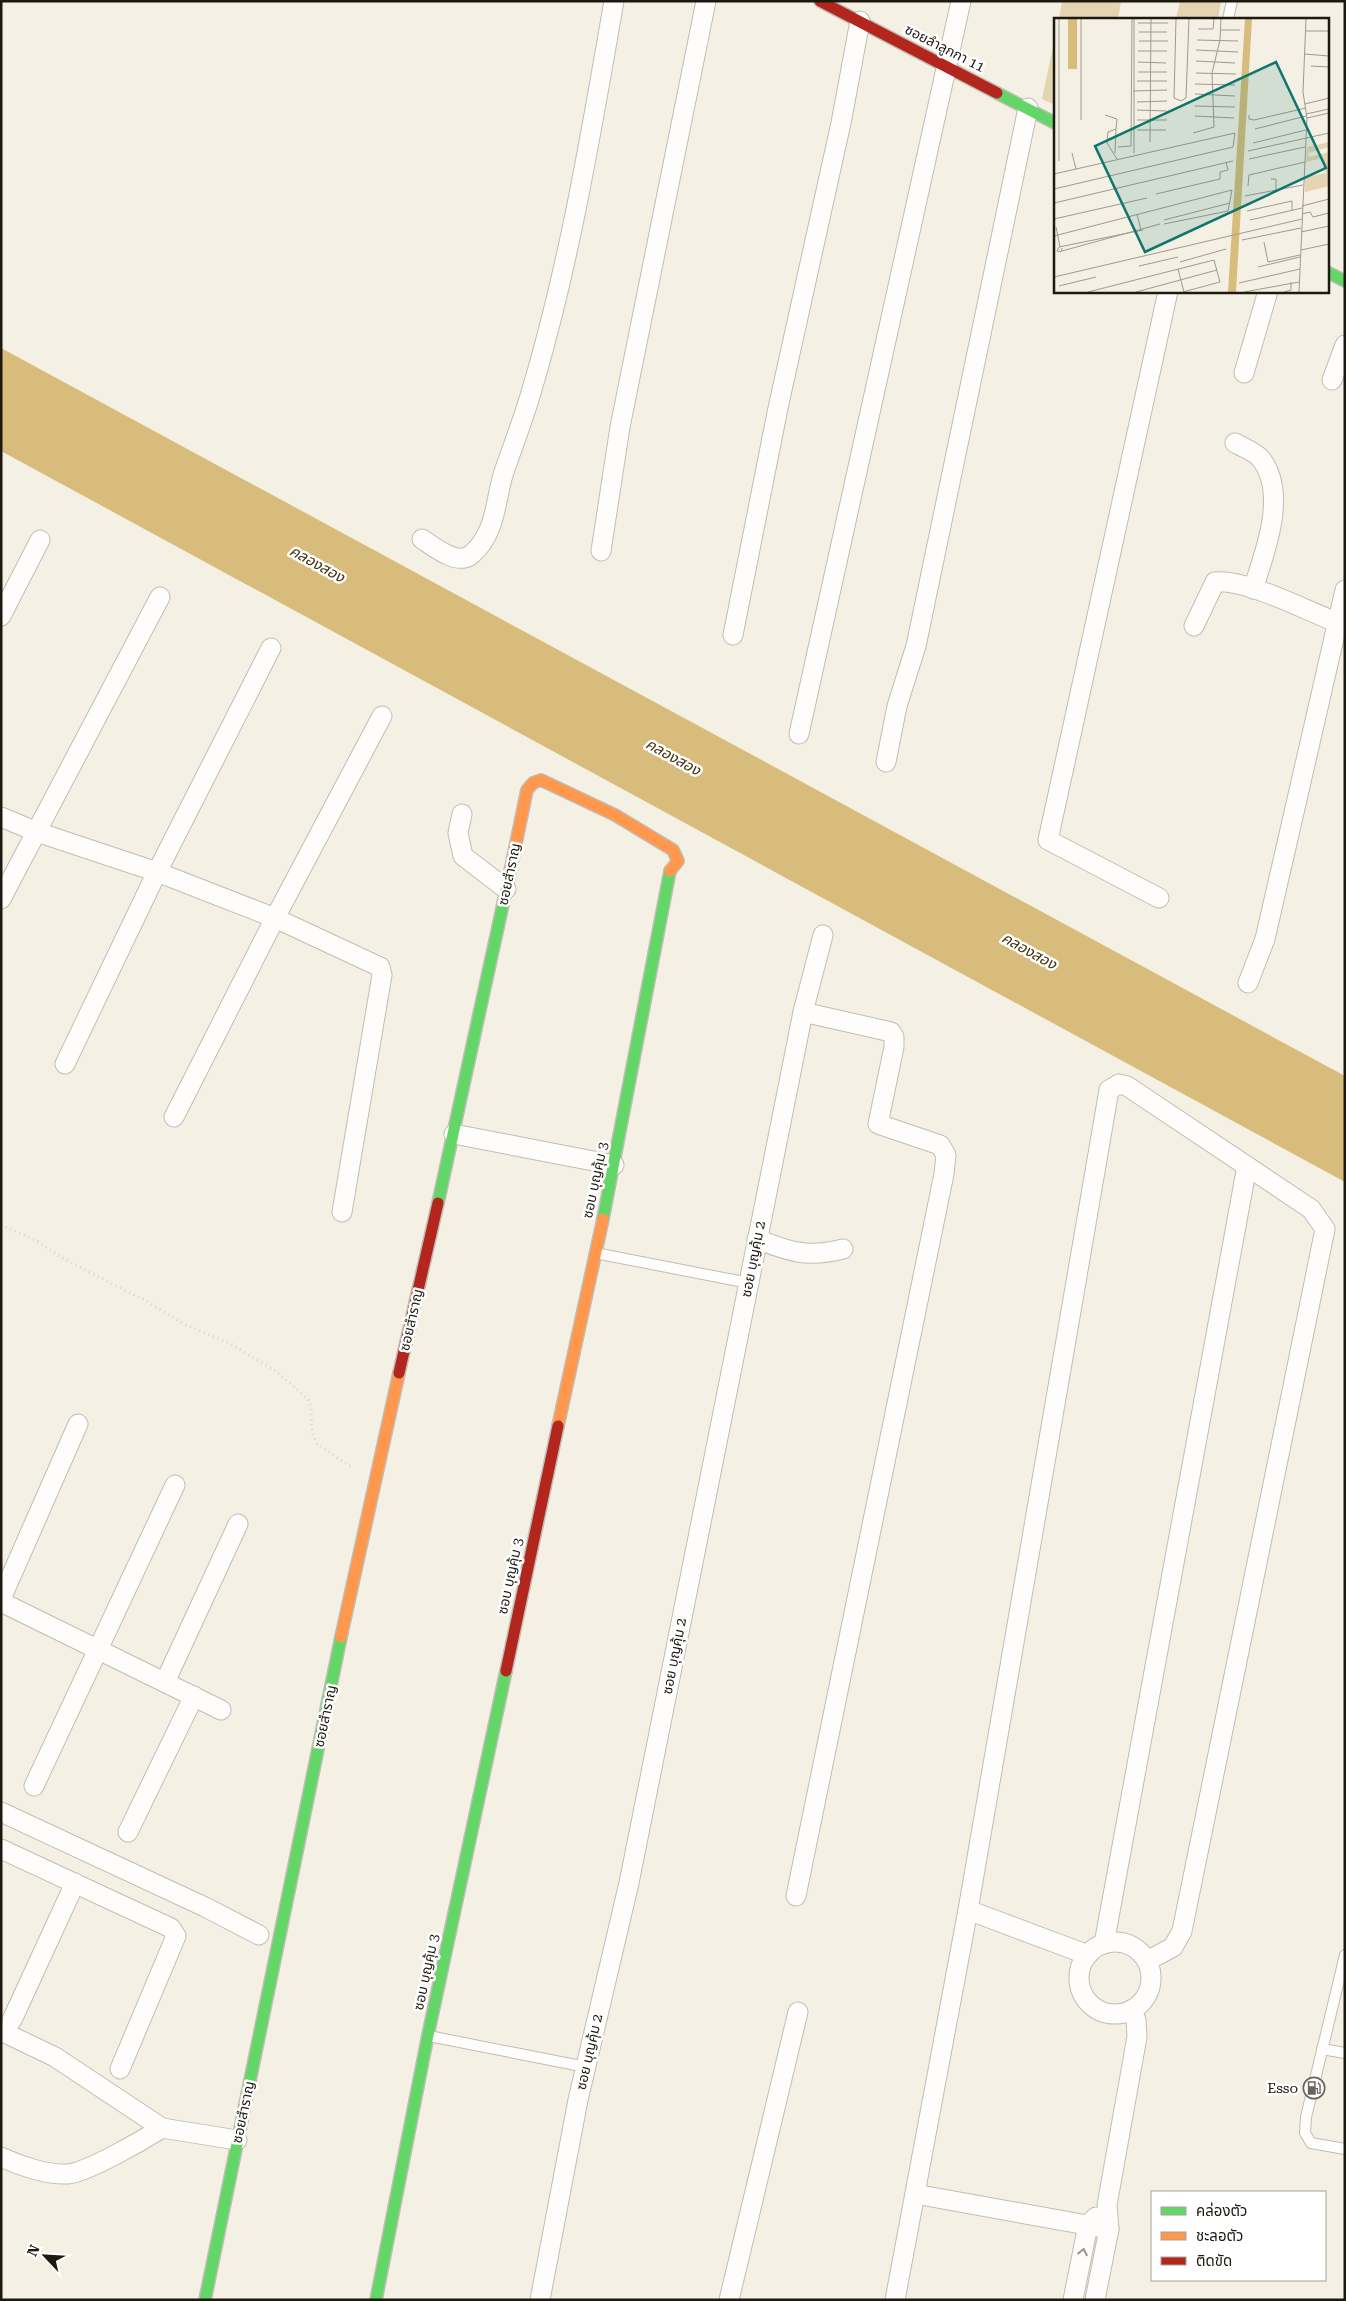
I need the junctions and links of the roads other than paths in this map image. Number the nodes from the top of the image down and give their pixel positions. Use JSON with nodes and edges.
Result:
{"nodes":[{"id":1,"x":614,"y":1,"type":"edge"},
{"id":2,"x":706,"y":1,"type":"edge"},
{"id":3,"x":820,"y":1,"type":"edge"},
{"id":4,"x":961,"y":1,"type":"edge"},
{"id":5,"x":1232,"y":1,"type":"edge"},
{"id":6,"x":1228,"y":18,"type":"edge"},
{"id":7,"x":860,"y":22,"type":"junction"},
{"id":8,"x":947,"y":66,"type":"junction"},
{"id":9,"x":1028,"y":108,"type":"junction"},
{"id":10,"x":1054,"y":122,"type":"edge"},
{"id":11,"x":1328,"y":272,"type":"edge"},
{"id":12,"x":1345,"y":281,"type":"edge"},
{"id":13,"x":1168,"y":292,"type":"edge"},
{"id":14,"x":1268,"y":292,"type":"edge"},
{"id":15,"x":1345,"y":345,"type":"edge"},
{"id":16,"x":1244,"y":373,"type":"dead end"},
{"id":17,"x":1332,"y":380,"type":"dead end"},
{"id":18,"x":1234,"y":443,"type":"dead end"},
{"id":19,"x":422,"y":539,"type":"dead end"},
{"id":20,"x":40,"y":540,"type":"dead end"},
{"id":21,"x":601,"y":551,"type":"dead end"},
{"id":22,"x":1253,"y":589,"type":"junction"},
{"id":23,"x":1345,"y":590,"type":"edge"},
{"id":24,"x":160,"y":597,"type":"dead end"},
{"id":25,"x":1,"y":616,"type":"edge"},
{"id":26,"x":1336,"y":622,"type":"junction"},
{"id":27,"x":1194,"y":626,"type":"dead end"},
{"id":28,"x":733,"y":635,"type":"dead end"},
{"id":29,"x":271,"y":648,"type":"dead end"},
{"id":30,"x":382,"y":716,"type":"dead end"},
{"id":31,"x":799,"y":734,"type":"dead end"},
{"id":32,"x":886,"y":762,"type":"dead end"},
{"id":33,"x":462,"y":814,"type":"dead end"},
{"id":34,"x":1,"y":817,"type":"edge"},
{"id":35,"x":37,"y":832,"type":"junction"},
{"id":36,"x":678,"y":861,"type":"joint"},
{"id":37,"x":157,"y":872,"type":"junction"},
{"id":38,"x":506,"y":888,"type":"junction"},
{"id":39,"x":1159,"y":898,"type":"dead end"},
{"id":40,"x":1,"y":899,"type":"edge"},
{"id":41,"x":275,"y":918,"type":"junction"},
{"id":42,"x":823,"y":935,"type":"dead end"},
{"id":43,"x":1248,"y":983,"type":"dead end"},
{"id":44,"x":803,"y":1012,"type":"junction"},
{"id":45,"x":65,"y":1064,"type":"dead end"},
{"id":46,"x":174,"y":1117,"type":"dead end"},
{"id":47,"x":454,"y":1134,"type":"junction"},
{"id":48,"x":614,"y":1165,"type":"junction"},
{"id":49,"x":1247,"y":1166,"type":"junction"},
{"id":50,"x":342,"y":1212,"type":"dead end"},
{"id":51,"x":757,"y":1239,"type":"junction"},
{"id":52,"x":843,"y":1249,"type":"dead end"},
{"id":53,"x":594,"y":1253,"type":"junction"},
{"id":54,"x":749,"y":1283,"type":"junction"},
{"id":55,"x":78,"y":1424,"type":"dead end"},
{"id":56,"x":175,"y":1485,"type":"dead end"},
{"id":57,"x":238,"y":1524,"type":"dead end"},
{"id":58,"x":1,"y":1600,"type":"edge"},
{"id":59,"x":98,"y":1649,"type":"junction"},
{"id":60,"x":165,"y":1682,"type":"junction"},
{"id":61,"x":194,"y":1696,"type":"junction"},
{"id":62,"x":220,"y":1710,"type":"dead end"},
{"id":63,"x":34,"y":1786,"type":"dead end"},
{"id":64,"x":1,"y":1812,"type":"edge"},
{"id":65,"x":128,"y":1832,"type":"dead end"},
{"id":66,"x":1,"y":1849,"type":"edge"},
{"id":67,"x":75,"y":1883,"type":"junction"},
{"id":68,"x":796,"y":1896,"type":"dead end"},
{"id":69,"x":968,"y":1910,"type":"junction"},
{"id":70,"x":259,"y":1935,"type":"dead end"},
{"id":71,"x":1104,"y":1944,"type":"junction"},
{"id":72,"x":1088,"y":1955,"type":"junction"},
{"id":73,"x":1345,"y":1955,"type":"edge"},
{"id":74,"x":1147,"y":1961,"type":"junction"},
{"id":75,"x":1131,"y":2010,"type":"junction"},
{"id":76,"x":798,"y":2012,"type":"dead end"},
{"id":77,"x":7,"y":2026,"type":"edge"},
{"id":78,"x":428,"y":2035,"type":"junction"},
{"id":79,"x":1322,"y":2049,"type":"junction"},
{"id":80,"x":1345,"y":2053,"type":"edge"},
{"id":81,"x":586,"y":2067,"type":"junction"},
{"id":82,"x":120,"y":2069,"type":"dead end"},
{"id":83,"x":162,"y":2128,"type":"junction"},
{"id":84,"x":237,"y":2140,"type":"junction"},
{"id":85,"x":1345,"y":2149,"type":"edge"},
{"id":86,"x":1,"y":2157,"type":"edge"},
{"id":87,"x":915,"y":2194,"type":"junction"},
{"id":88,"x":1107,"y":2205,"type":"junction"},
{"id":89,"x":1088,"y":2225,"type":"junction"},
{"id":90,"x":1109,"y":2229,"type":"junction"},
{"id":91,"x":205,"y":2300,"type":"edge"},
{"id":92,"x":376,"y":2300,"type":"edge"},
{"id":93,"x":540,"y":2300,"type":"edge"},
{"id":94,"x":729,"y":2300,"type":"edge"},
{"id":95,"x":895,"y":2300,"type":"edge"},
{"id":96,"x":1073,"y":2300,"type":"edge"},
{"id":97,"x":1095,"y":2300,"type":"edge"}],
"edges":[{"from":1,"to":19,"type":"street"},
{"from":2,"to":21,"type":"street"},
{"from":3,"to":7,"type":"street","name":"ซอยลำลูกกา 11"},
{"from":4,"to":8,"type":"street"},
{"from":5,"to":6,"type":"lane"},
{"from":7,"to":8,"type":"street","name":"ซอยลำลูกกา 11"},
{"from":7,"to":28,"type":"street"},
{"from":8,"to":9,"type":"street","name":"ซอยลำลูกกา 11"},
{"from":8,"to":31,"type":"street"},
{"from":9,"to":10,"type":"street","name":"ซอยลำลูกกา 11"},
{"from":9,"to":32,"type":"street"},
{"from":11,"to":12,"type":"street"},
{"from":13,"to":39,"type":"street"},
{"from":14,"to":16,"type":"street"},
{"from":15,"to":17,"type":"street"},
{"from":18,"to":22,"type":"street"},
{"from":20,"to":25,"type":"street"},
{"from":22,"to":26,"type":"street"},
{"from":22,"to":27,"type":"street"},
{"from":23,"to":26,"type":"street"},
{"from":24,"to":35,"type":"street"},
{"from":26,"to":43,"type":"street"},
{"from":29,"to":37,"type":"street"},
{"from":30,"to":41,"type":"street"},
{"from":33,"to":38,"type":"street"},
{"from":34,"to":35,"type":"street"},
{"from":35,"to":37,"type":"street"},
{"from":35,"to":40,"type":"street"},
{"from":36,"to":38,"type":"street","name":"ซอยสำราญ"},
{"from":36,"to":48,"type":"street","name":"ซอบ บุญคุ้ม 3"},
{"from":37,"to":41,"type":"street"},
{"from":37,"to":45,"type":"street"},
{"from":38,"to":47,"type":"street","name":"ซอยสำราญ"},
{"from":41,"to":46,"type":"street"},
{"from":41,"to":50,"type":"street"},
{"from":42,"to":44,"type":"street","name":"ซอย บุญคุ้ม 2"},
{"from":44,"to":51,"type":"street","name":"ซอย บุญคุ้ม 2"},
{"from":44,"to":68,"type":"street"},
{"from":47,"to":48,"type":"street"},
{"from":47,"to":84,"type":"street","name":"ซอยสำราญ"},
{"from":48,"to":53,"type":"street","name":"ซอบ บุญคุ้ม 3"},
{"from":49,"to":69,"type":"street"},
{"from":49,"to":71,"type":"street"},
{"from":49,"to":74,"type":"street"},
{"from":51,"to":52,"type":"street"},
{"from":51,"to":54,"type":"street","name":"ซอย บุญคุ้ม 2"},
{"from":53,"to":54,"type":"lane"},
{"from":53,"to":78,"type":"street","name":"ซอบ บุญคุ้ม 3"},
{"from":54,"to":81,"type":"street","name":"ซอย บุญคุ้ม 2"},
{"from":55,"to":58,"type":"street"},
{"from":56,"to":59,"type":"street"},
{"from":57,"to":60,"type":"street"},
{"from":58,"to":59,"type":"street"},
{"from":59,"to":60,"type":"street"},
{"from":59,"to":63,"type":"street"},
{"from":60,"to":61,"type":"street"},
{"from":61,"to":62,"type":"street"},
{"from":61,"to":65,"type":"street"},
{"from":64,"to":70,"type":"street"},
{"from":66,"to":67,"type":"street"},
{"from":67,"to":77,"type":"street"},
{"from":67,"to":82,"type":"street"},
{"from":69,"to":72,"type":"street"},
{"from":69,"to":87,"type":"street"},
{"from":71,"to":72,"type":"street"},
{"from":71,"to":74,"type":"street"},
{"from":72,"to":75,"type":"street"},
{"from":73,"to":79,"type":"lane"},
{"from":74,"to":75,"type":"street"},
{"from":75,"to":88,"type":"street"},
{"from":76,"to":94,"type":"street"},
{"from":77,"to":83,"type":"street"},
{"from":78,"to":81,"type":"lane"},
{"from":78,"to":92,"type":"street","name":"ซอบ บุญคุ้ม 3"},
{"from":79,"to":80,"type":"lane"},
{"from":79,"to":85,"type":"lane"},
{"from":81,"to":93,"type":"street","name":"ซอย บุญคุ้ม 2"},
{"from":83,"to":84,"type":"street"},
{"from":83,"to":86,"type":"street"},
{"from":84,"to":91,"type":"street","name":"ซอยสำราญ"},
{"from":87,"to":89,"type":"street"},
{"from":87,"to":95,"type":"street"},
{"from":88,"to":89,"type":"street"},
{"from":88,"to":90,"type":"street"},
{"from":89,"to":90,"type":"street"},
{"from":96,"to":89,"type":"street","one_way":true},
{"from":90,"to":97,"type":"street"}]}
